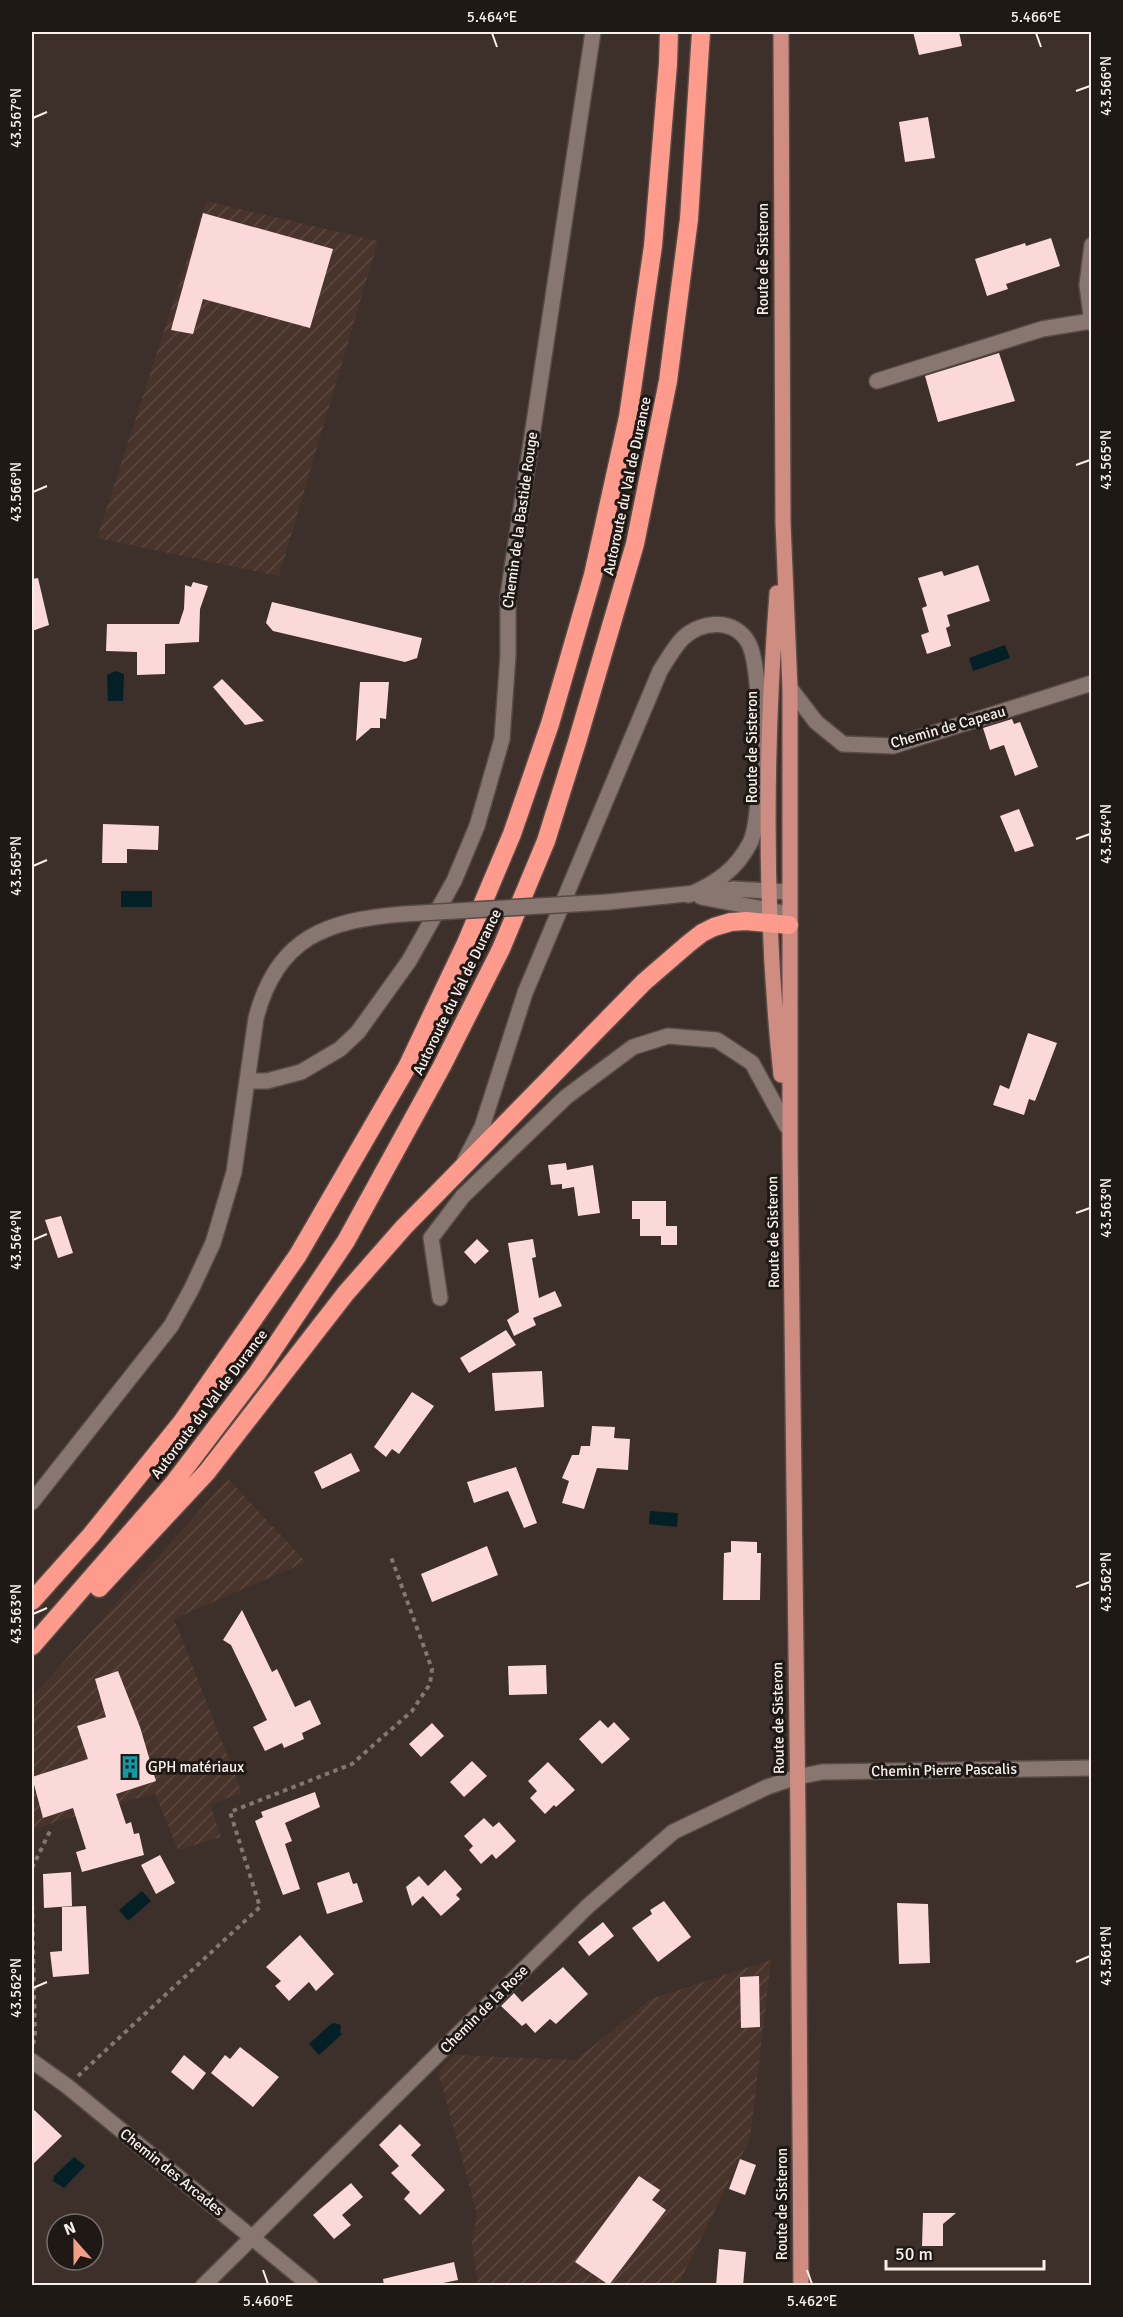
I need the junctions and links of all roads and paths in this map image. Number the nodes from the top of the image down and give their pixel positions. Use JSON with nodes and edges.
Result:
{"nodes":[{"id":1,"x":593,"y":32,"type":"edge"},
{"id":2,"x":669,"y":32,"type":"edge"},
{"id":3,"x":701,"y":32,"type":"edge"},
{"id":4,"x":781,"y":32,"type":"edge"},
{"id":5,"x":1092,"y":245,"type":"edge"},
{"id":6,"x":1091,"y":322,"type":"edge"},
{"id":7,"x":877,"y":381,"type":"dead end"},
{"id":8,"x":783,"y":523,"type":"junction"},
{"id":9,"x":1092,"y":683,"type":"edge"},
{"id":10,"x":790,"y":688,"type":"junction"},
{"id":11,"x":770,"y":890,"type":"junction"},
{"id":12,"x":789,"y":892,"type":"junction"},
{"id":13,"x":689,"y":895,"type":"junction"},
{"id":14,"x":769,"y":917,"type":"junction"},
{"id":15,"x":789,"y":920,"type":"junction"},
{"id":16,"x":248,"y":1081,"type":"junction"},
{"id":17,"x":787,"y":1127,"type":"junction"},
{"id":18,"x":790,"y":1150,"type":"junction"},
{"id":19,"x":463,"y":1165,"type":"junction"},
{"id":20,"x":440,"y":1298,"type":"dead end"},
{"id":21,"x":32,"y":1502,"type":"edge"},
{"id":22,"x":391,"y":1557,"type":"dead end"},
{"id":23,"x":32,"y":1601,"type":"edge"},
{"id":24,"x":32,"y":1646,"type":"edge"},
{"id":25,"x":32,"y":1654,"type":"edge"},
{"id":26,"x":1092,"y":1768,"type":"edge"},
{"id":27,"x":797,"y":1777,"type":"junction"},
{"id":28,"x":50,"y":1831,"type":"dead end"},
{"id":29,"x":32,"y":1868,"type":"edge"},
{"id":30,"x":32,"y":1896,"type":"edge"},
{"id":31,"x":32,"y":2047,"type":"edge"},
{"id":32,"x":32,"y":2061,"type":"edge"},
{"id":33,"x":67,"y":2086,"type":"junction"},
{"id":34,"x":252,"y":2237,"type":"junction"},
{"id":35,"x":203,"y":2286,"type":"edge"},
{"id":36,"x":311,"y":2286,"type":"edge"},
{"id":37,"x":801,"y":2286,"type":"edge"}],
"edges":[{"from":1,"to":16,"type":"street","name":"Chemin de la Bastide Rouge"},
{"from":2,"to":23,"type":"highway","name":"Autoroute du Val de Durance"},
{"from":3,"to":24,"type":"highway","name":"Autoroute du Val de Durance"},
{"from":4,"to":8,"type":"main road","name":"Route de Sisteron"},
{"from":5,"to":6,"type":"street"},
{"from":6,"to":7,"type":"street"},
{"from":8,"to":10,"type":"main road","name":"Route de Sisteron"},
{"from":8,"to":11,"type":"main road","name":"Route de Sisteron"},
{"from":9,"to":10,"type":"street","name":"Chemin de Capeau"},
{"from":10,"to":12,"type":"main road","name":"Route de Sisteron"},
{"from":11,"to":12,"type":"street"},
{"from":11,"to":13,"type":"street"},
{"from":11,"to":14,"type":"main road","name":"Route de Sisteron"},
{"from":12,"to":15,"type":"main road","name":"Route de Sisteron"},
{"from":13,"to":14,"type":"street"},
{"from":13,"to":16,"type":"street","bridge":true},
{"from":13,"to":19,"type":"street"},
{"from":14,"to":15,"type":"highway"},
{"from":14,"to":17,"type":"main road","name":"Route de Sisteron"},
{"from":14,"to":19,"type":"highway"},
{"from":15,"to":18,"type":"main road","name":"Route de Sisteron"},
{"from":16,"to":21,"type":"street"},
{"from":17,"to":18,"type":"main road","name":"Route de Sisteron"},
{"from":17,"to":20,"type":"street"},
{"from":18,"to":27,"type":"main road","name":"Route de Sisteron"},
{"from":19,"to":25,"type":"highway"},
{"from":22,"to":33,"type":"path"},
{"from":26,"to":27,"type":"street","name":"Chemin Pierre Pascalis"},
{"from":27,"to":34,"type":"street","name":"Chemin de la Rose"},
{"from":27,"to":37,"type":"main road","name":"Route de Sisteron"},
{"from":28,"to":29,"type":"path"},
{"from":30,"to":31,"type":"path"},
{"from":32,"to":33,"type":"street","name":"Chemin des Arcades"},
{"from":33,"to":34,"type":"street","name":"Chemin des Arcades"},
{"from":34,"to":35,"type":"street","name":"Chemin de la Rose"},
{"from":34,"to":36,"type":"street","name":"Chemin des Arcades"}]}
